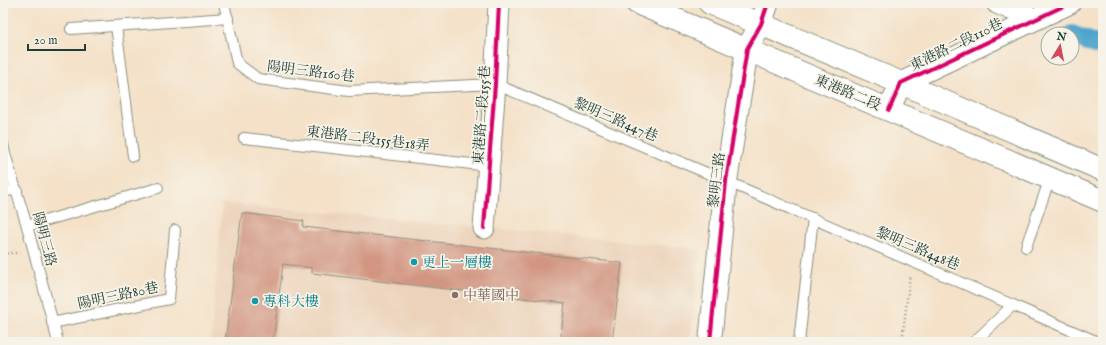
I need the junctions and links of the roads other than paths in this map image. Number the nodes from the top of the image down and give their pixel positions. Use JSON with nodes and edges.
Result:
{"nodes":[{"id":1,"x":224,"y":3,"type":"edge"},
{"id":2,"x":499,"y":3,"type":"edge"},
{"id":3,"x":637,"y":3,"type":"edge"},
{"id":4,"x":710,"y":3,"type":"edge"},
{"id":5,"x":768,"y":3,"type":"edge"},
{"id":6,"x":998,"y":3,"type":"edge"},
{"id":7,"x":1070,"y":3,"type":"edge"},
{"id":8,"x":228,"y":18,"type":"junction"},
{"id":9,"x":1034,"y":19,"type":"junction"},
{"id":10,"x":761,"y":24,"type":"junction"},
{"id":11,"x":116,"y":26,"type":"junction"},
{"id":12,"x":71,"y":29,"type":"dead end"},
{"id":13,"x":747,"y":49,"type":"junction"},
{"id":14,"x":901,"y":83,"type":"junction"},
{"id":15,"x":495,"y":84,"type":"junction"},
{"id":16,"x":889,"y":110,"type":"junction"},
{"id":17,"x":244,"y":138,"type":"dead end"},
{"id":18,"x":3,"y":144,"type":"edge"},
{"id":19,"x":133,"y":156,"type":"dead end"},
{"id":20,"x":489,"y":166,"type":"junction"},
{"id":21,"x":1103,"y":170,"type":"edge"},
{"id":22,"x":1050,"y":178,"type":"junction"},
{"id":23,"x":726,"y":181,"type":"junction"},
{"id":24,"x":158,"y":188,"type":"dead end"},
{"id":25,"x":17,"y":190,"type":"junction"},
{"id":26,"x":3,"y":192,"type":"edge"},
{"id":27,"x":1103,"y":201,"type":"edge"},
{"id":28,"x":813,"y":218,"type":"junction"},
{"id":29,"x":27,"y":226,"type":"junction"},
{"id":30,"x":484,"y":228,"type":"dead end"},
{"id":31,"x":175,"y":230,"type":"dead end"},
{"id":32,"x":1026,"y":247,"type":"dead end"},
{"id":33,"x":1013,"y":305,"type":"junction"},
{"id":34,"x":52,"y":323,"type":"junction"},
{"id":35,"x":58,"y":342,"type":"edge"},
{"id":36,"x":710,"y":342,"type":"edge"},
{"id":37,"x":799,"y":342,"type":"edge"},
{"id":38,"x":974,"y":342,"type":"edge"},
{"id":39,"x":1098,"y":342,"type":"edge"}],
"edges":[{"from":1,"to":8,"type":"lane","name":"陽明三路160巷"},
{"from":2,"to":15,"type":"street","name":"東港路二段155巷"},
{"from":3,"to":13,"type":"main road","name":"東港路二段"},
{"from":4,"to":10,"type":"main road","name":"東港路二段"},
{"from":5,"to":10,"type":"street"},
{"from":6,"to":9,"type":"street"},
{"from":7,"to":9,"type":"street","name":"東港路二段110巷"},
{"from":8,"to":11,"type":"lane"},
{"from":8,"to":15,"type":"lane","name":"陽明三路160巷"},
{"from":9,"to":14,"type":"street","name":"東港路二段110巷"},
{"from":10,"to":13,"type":"main road","name":"黎明三路"},
{"from":10,"to":14,"type":"main road","name":"東港路二段"},
{"from":11,"to":12,"type":"lane"},
{"from":11,"to":19,"type":"lane"},
{"from":13,"to":16,"type":"main road","name":"東港路二段"},
{"from":13,"to":23,"type":"main road","name":"黎明三路"},
{"from":14,"to":16,"type":"street","name":"東港路二段110巷"},
{"from":14,"to":21,"type":"main road","name":"東港路二段"},
{"from":15,"to":20,"type":"street","name":"東港路二段155巷"},
{"from":15,"to":23,"type":"lane","name":"黎明三路447巷"},
{"from":16,"to":22,"type":"main road","name":"東港路二段"},
{"from":17,"to":20,"type":"lane","name":"東港路二段155巷18弄"},
{"from":18,"to":25,"type":"lane","name":"陽明三路"},
{"from":20,"to":30,"type":"street","name":"東港路二段155巷"},
{"from":22,"to":27,"type":"main road","name":"東港路二段"},
{"from":22,"to":32,"type":"lane"},
{"from":23,"to":28,"type":"lane","name":"黎明三路448巷"},
{"from":23,"to":36,"type":"main road","name":"黎明三路"},
{"from":24,"to":29,"type":"lane"},
{"from":25,"to":26,"type":"lane"},
{"from":25,"to":29,"type":"lane","name":"陽明三路"},
{"from":28,"to":33,"type":"lane","name":"黎明三路448巷"},
{"from":28,"to":37,"type":"lane"},
{"from":29,"to":34,"type":"lane","name":"陽明三路"},
{"from":31,"to":34,"type":"lane","name":"陽明三路80巷"},
{"from":33,"to":38,"type":"lane"},
{"from":33,"to":39,"type":"lane","name":"黎明三路448巷"},
{"from":34,"to":35,"type":"lane","name":"陽明三路"}]}
